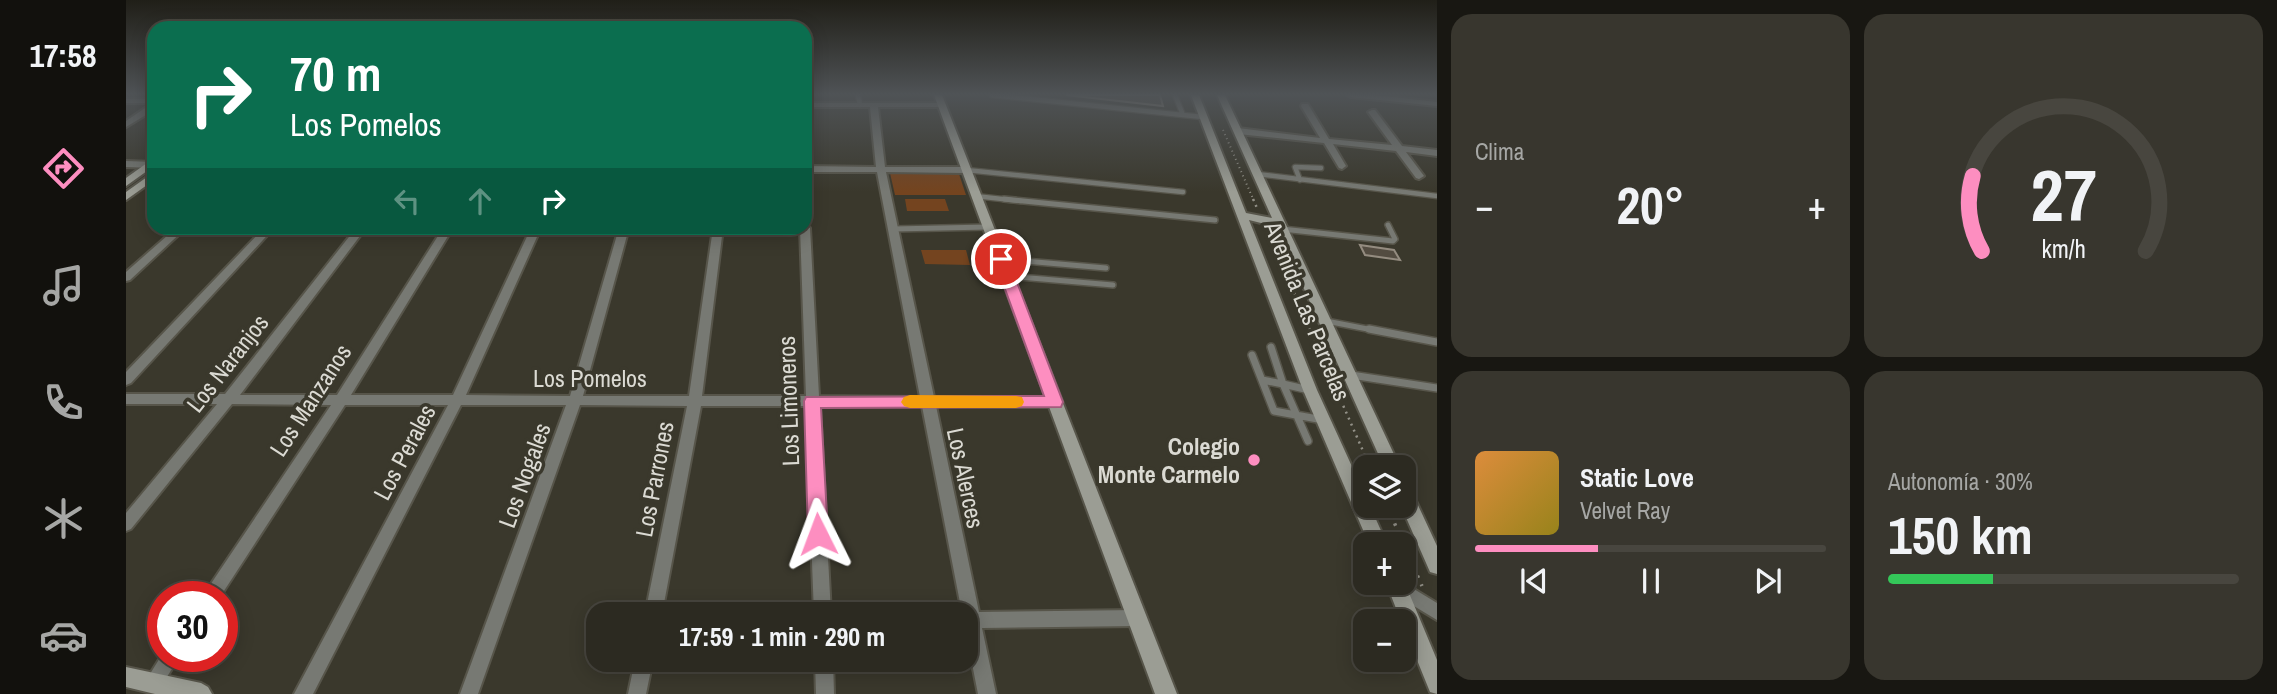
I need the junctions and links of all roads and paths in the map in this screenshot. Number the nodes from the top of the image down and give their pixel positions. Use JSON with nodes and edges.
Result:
{"nodes":[{"id":1,"x":876,"y":127,"type":"edge"},
{"id":2,"x":950,"y":127,"type":"edge"},
{"id":3,"x":1207,"y":127,"type":"edge"},
{"id":4,"x":1223,"y":127,"type":"edge"},
{"id":5,"x":1236,"y":127,"type":"edge"},
{"id":6,"x":1318,"y":127,"type":"edge"},
{"id":7,"x":1383,"y":127,"type":"edge"},
{"id":8,"x":1238,"y":131,"type":"junction"},
{"id":9,"x":1326,"y":141,"type":"junction"},
{"id":10,"x":1399,"y":149,"type":"junction"},
{"id":11,"x":1437,"y":153,"type":"edge"},
{"id":12,"x":126,"y":164,"type":"edge"},
{"id":13,"x":147,"y":166,"type":"edge"},
{"id":14,"x":1342,"y":166,"type":"dead end"},
{"id":15,"x":1321,"y":168,"type":"dead end"},
{"id":16,"x":812,"y":169,"type":"edge"},
{"id":17,"x":881,"y":169,"type":"junction"},
{"id":18,"x":147,"y":170,"type":"edge"},
{"id":19,"x":965,"y":170,"type":"junction"},
{"id":20,"x":147,"y":173,"type":"edge"},
{"id":21,"x":1257,"y":174,"type":"junction"},
{"id":22,"x":1419,"y":176,"type":"dead end"},
{"id":23,"x":1300,"y":180,"type":"junction"},
{"id":24,"x":126,"y":183,"type":"edge"},
{"id":25,"x":1183,"y":192,"type":"dead end"},
{"id":26,"x":975,"y":196,"type":"junction"},
{"id":27,"x":1437,"y":196,"type":"edge"},
{"id":28,"x":126,"y":197,"type":"edge"},
{"id":29,"x":1242,"y":215,"type":"junction"},
{"id":30,"x":1261,"y":218,"type":"junction"},
{"id":31,"x":1215,"y":220,"type":"dead end"},
{"id":32,"x":1388,"y":225,"type":"dead end"},
{"id":33,"x":988,"y":228,"type":"junction"},
{"id":34,"x":893,"y":229,"type":"junction"},
{"id":35,"x":1282,"y":229,"type":"junction"},
{"id":36,"x":173,"y":235,"type":"edge"},
{"id":37,"x":262,"y":235,"type":"edge"},
{"id":38,"x":356,"y":235,"type":"edge"},
{"id":39,"x":443,"y":235,"type":"edge"},
{"id":40,"x":533,"y":235,"type":"edge"},
{"id":41,"x":622,"y":235,"type":"edge"},
{"id":42,"x":717,"y":235,"type":"edge"},
{"id":43,"x":805,"y":235,"type":"edge"},
{"id":44,"x":1001,"y":259,"type":"junction"},
{"id":45,"x":1106,"y":268,"type":"dead end"},
{"id":46,"x":1007,"y":276,"type":"junction"},
{"id":47,"x":126,"y":278,"type":"edge"},
{"id":48,"x":1112,"y":285,"type":"dead end"},
{"id":49,"x":1324,"y":320,"type":"junction"},
{"id":50,"x":1437,"y":342,"type":"edge"},
{"id":51,"x":1270,"y":347,"type":"dead end"},
{"id":52,"x":1252,"y":355,"type":"dead end"},
{"id":53,"x":1350,"y":375,"type":"junction"},
{"id":54,"x":126,"y":380,"type":"edge"},
{"id":55,"x":1262,"y":380,"type":"junction"},
{"id":56,"x":1283,"y":384,"type":"junction"},
{"id":57,"x":1437,"y":388,"type":"edge"},
{"id":58,"x":1310,"y":390,"type":"junction"},
{"id":59,"x":126,"y":399,"type":"edge"},
{"id":60,"x":229,"y":399,"type":"junction"},
{"id":61,"x":341,"y":400,"type":"junction"},
{"id":62,"x":457,"y":400,"type":"junction"},
{"id":63,"x":575,"y":400,"type":"junction"},
{"id":64,"x":695,"y":401,"type":"junction"},
{"id":65,"x":812,"y":401,"type":"junction"},
{"id":66,"x":927,"y":402,"type":"junction"},
{"id":67,"x":1055,"y":402,"type":"junction"},
{"id":68,"x":1296,"y":415,"type":"junction"},
{"id":69,"x":1324,"y":420,"type":"junction"},
{"id":70,"x":1308,"y":441,"type":"dead end"},
{"id":71,"x":1365,"y":455,"type":"edge"},
{"id":72,"x":1387,"y":455,"type":"edge"},
{"id":73,"x":1392,"y":518,"type":"edge"},
{"id":74,"x":1415,"y":518,"type":"edge"},
{"id":75,"x":126,"y":524,"type":"edge"},
{"id":76,"x":1373,"y":532,"type":"edge"},
{"id":77,"x":1437,"y":566,"type":"edge"},
{"id":78,"x":222,"y":581,"type":"edge"},
{"id":79,"x":1400,"y":595,"type":"edge"},
{"id":80,"x":1411,"y":595,"type":"edge"},
{"id":81,"x":655,"y":602,"type":"edge"},
{"id":82,"x":821,"y":602,"type":"edge"},
{"id":83,"x":966,"y":602,"type":"edge"},
{"id":84,"x":1435,"y":611,"type":"edge"},
{"id":85,"x":1137,"y":618,"type":"junction"},
{"id":86,"x":978,"y":620,"type":"edge"},
{"id":87,"x":978,"y":657,"type":"edge"},
{"id":88,"x":161,"y":672,"type":"edge"},
{"id":89,"x":642,"y":672,"type":"edge"},
{"id":90,"x":824,"y":672,"type":"edge"},
{"id":91,"x":126,"y":677,"type":"edge"},
{"id":92,"x":154,"y":682,"type":"junction"},
{"id":93,"x":1437,"y":685,"type":"edge"},
{"id":94,"x":201,"y":694,"type":"edge"},
{"id":95,"x":303,"y":694,"type":"edge"},
{"id":96,"x":469,"y":694,"type":"edge"},
{"id":97,"x":637,"y":694,"type":"edge"},
{"id":98,"x":825,"y":694,"type":"edge"},
{"id":99,"x":987,"y":694,"type":"edge"},
{"id":100,"x":1166,"y":694,"type":"edge"}],
"edges":[{"from":1,"to":17,"type":"street","name":"Los Alerces"},
{"from":2,"to":19,"type":"main road"},
{"from":3,"to":29,"type":"main road","name":"Avenida Las Parcelas"},
{"from":4,"to":30,"type":"path"},
{"from":5,"to":8,"type":"main road","name":"Avenida Las Parcelas"},
{"from":6,"to":9,"type":"street"},
{"from":7,"to":10,"type":"street"},
{"from":8,"to":9,"type":"street"},
{"from":8,"to":21,"type":"main road","name":"Avenida Las Parcelas"},
{"from":9,"to":10,"type":"street"},
{"from":9,"to":14,"type":"street"},
{"from":10,"to":11,"type":"street"},
{"from":10,"to":22,"type":"street"},
{"from":12,"to":13,"type":"street"},
{"from":15,"to":23,"type":"lane"},
{"from":16,"to":17,"type":"street"},
{"from":17,"to":19,"type":"street"},
{"from":17,"to":34,"type":"street","name":"Los Alerces"},
{"from":18,"to":24,"type":"main road"},
{"from":19,"to":25,"type":"lane"},
{"from":19,"to":26,"type":"main road"},
{"from":20,"to":28,"type":"main road"},
{"from":21,"to":23,"type":"lane"},
{"from":21,"to":35,"type":"main road","name":"Avenida Las Parcelas"},
{"from":23,"to":27,"type":"lane"},
{"from":26,"to":31,"type":"lane"},
{"from":26,"to":33,"type":"main road"},
{"from":29,"to":30,"type":"main road"},
{"from":29,"to":58,"type":"main road","name":"Avenida Las Parcelas"},
{"from":30,"to":35,"type":"main road"},
{"from":30,"to":71,"type":"path"},
{"from":32,"to":35,"type":"lane"},
{"from":33,"to":34,"type":"lane"},
{"from":33,"to":44,"type":"main road"},
{"from":34,"to":66,"type":"street","name":"Los Alerces"},
{"from":35,"to":49,"type":"main road","name":"Avenida Las Parcelas"},
{"from":36,"to":47,"type":"street"},
{"from":37,"to":54,"type":"street"},
{"from":38,"to":60,"type":"street","name":"Los Naranjos"},
{"from":39,"to":61,"type":"street","name":"Los Manzanos"},
{"from":40,"to":62,"type":"street","name":"Los Perales"},
{"from":41,"to":63,"type":"street","name":"Los Nogales"},
{"from":42,"to":64,"type":"street","name":"Los Parrones"},
{"from":43,"to":65,"type":"street","name":"Los Limoneros"},
{"from":44,"to":45,"type":"lane"},
{"from":44,"to":46,"type":"main road"},
{"from":46,"to":48,"type":"lane"},
{"from":46,"to":67,"type":"main road"},
{"from":49,"to":50,"type":"lane"},
{"from":49,"to":53,"type":"main road","name":"Avenida Las Parcelas"},
{"from":51,"to":56,"type":"lane"},
{"from":52,"to":55,"type":"lane"},
{"from":53,"to":57,"type":"lane"},
{"from":53,"to":72,"type":"main road","name":"Avenida Las Parcelas"},
{"from":55,"to":56,"type":"lane"},
{"from":55,"to":68,"type":"lane"},
{"from":56,"to":58,"type":"lane"},
{"from":56,"to":68,"type":"lane"},
{"from":58,"to":69,"type":"main road","name":"Avenida Las Parcelas"},
{"from":59,"to":60,"type":"street","name":"Los Pomelos"},
{"from":60,"to":61,"type":"street","name":"Los Pomelos"},
{"from":60,"to":75,"type":"street","name":"Los Naranjos"},
{"from":61,"to":62,"type":"street","name":"Los Pomelos"},
{"from":61,"to":78,"type":"street","name":"Los Manzanos"},
{"from":62,"to":63,"type":"street","name":"Los Pomelos"},
{"from":62,"to":95,"type":"street","name":"Los Perales"},
{"from":63,"to":64,"type":"street","name":"Los Pomelos"},
{"from":63,"to":96,"type":"street","name":"Los Nogales"},
{"from":64,"to":65,"type":"street","name":"Los Pomelos"},
{"from":64,"to":81,"type":"street","name":"Los Parrones"},
{"from":65,"to":66,"type":"street","name":"Los Pomelos"},
{"from":65,"to":82,"type":"street","name":"Los Limoneros"},
{"from":66,"to":67,"type":"street","name":"Los Pomelos"},
{"from":66,"to":83,"type":"street","name":"Los Alerces"},
{"from":67,"to":85,"type":"main road"},
{"from":68,"to":69,"type":"lane"},
{"from":68,"to":70,"type":"lane"},
{"from":69,"to":76,"type":"main road","name":"Avenida Las Parcelas"},
{"from":73,"to":84,"type":"path"},
{"from":74,"to":77,"type":"main road"},
{"from":79,"to":93,"type":"main road"},
{"from":80,"to":84,"type":"street"},
{"from":85,"to":86,"type":"street"},
{"from":85,"to":100,"type":"main road"},
{"from":87,"to":99,"type":"street","name":"Los Alerces"},
{"from":88,"to":92,"type":"street"},
{"from":89,"to":97,"type":"street"},
{"from":90,"to":98,"type":"street"},
{"from":91,"to":92,"type":"main road"},
{"from":92,"to":94,"type":"main road"}]}
